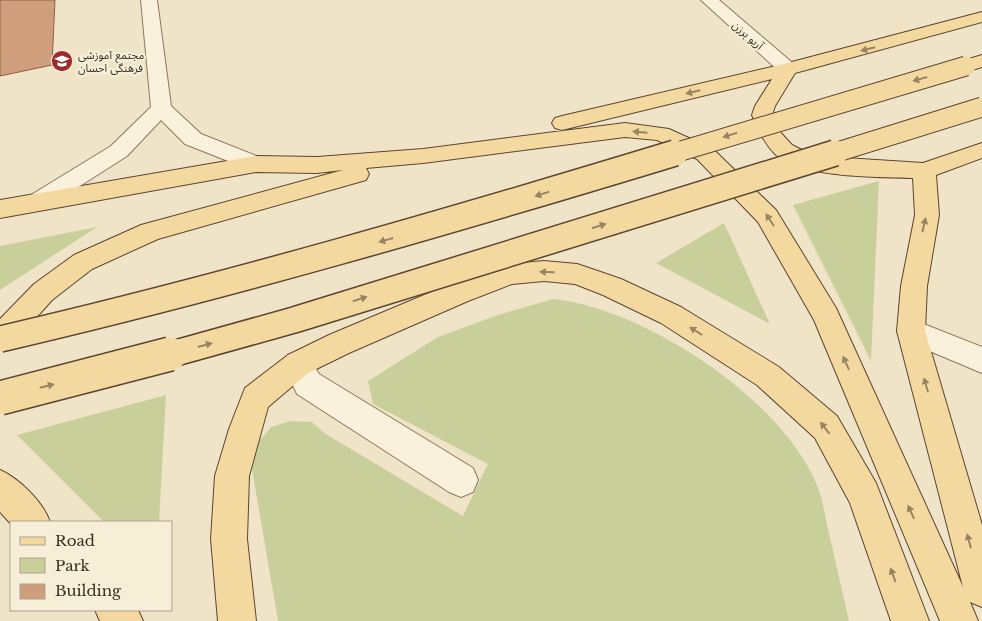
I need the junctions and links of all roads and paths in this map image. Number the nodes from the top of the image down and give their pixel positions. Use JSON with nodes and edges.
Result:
{"nodes":[{"id":1,"x":149,"y":0,"type":"edge"},
{"id":2,"x":709,"y":0,"type":"edge"},
{"id":3,"x":982,"y":17,"type":"edge"},
{"id":4,"x":974,"y":63,"type":"edge"},
{"id":5,"x":788,"y":69,"type":"junction"},
{"id":6,"x":982,"y":107,"type":"edge"},
{"id":7,"x":161,"y":108,"type":"junction"},
{"id":8,"x":982,"y":150,"type":"edge"},
{"id":9,"x":423,"y":156,"type":"junction"},
{"id":10,"x":256,"y":164,"type":"junction"},
{"id":11,"x":924,"y":170,"type":"junction"},
{"id":12,"x":39,"y":201,"type":"junction"},
{"id":13,"x":0,"y":209,"type":"edge"},
{"id":14,"x":911,"y":331,"type":"junction"},
{"id":15,"x":0,"y":339,"type":"edge"},
{"id":16,"x":982,"y":360,"type":"edge"},
{"id":17,"x":298,"y":364,"type":"junction"},
{"id":18,"x":0,"y":398,"type":"edge"},
{"id":19,"x":461,"y":480,"type":"dead end"},
{"id":20,"x":0,"y":488,"type":"edge"},
{"id":21,"x":32,"y":521,"type":"edge"},
{"id":22,"x":982,"y":588,"type":"edge"},
{"id":23,"x":115,"y":611,"type":"edge"},
{"id":24,"x":124,"y":621,"type":"edge"},
{"id":25,"x":237,"y":621,"type":"edge"},
{"id":26,"x":910,"y":621,"type":"edge"},
{"id":27,"x":959,"y":621,"type":"edge"}],
"edges":[{"from":1,"to":7,"type":"street"},
{"from":2,"to":5,"type":"street","name":"آریو برزن"},
{"from":3,"to":5,"type":"main road","one_way":true},
{"from":4,"to":15,"type":"main road","one_way":true,"bridge":true},
{"from":5,"to":9,"type":"main road","one_way":true},
{"from":5,"to":11,"type":"main road"},
{"from":18,"to":6,"type":"main road","one_way":true,"bridge":true},
{"from":7,"to":10,"type":"street"},
{"from":7,"to":12,"type":"street"},
{"from":8,"to":11,"type":"main road"},
{"from":9,"to":10,"type":"main road"},
{"from":9,"to":15,"type":"main road"},
{"from":27,"to":9,"type":"main road","one_way":true},
{"from":10,"to":12,"type":"main road"},
{"from":14,"to":11,"type":"main road","one_way":true},
{"from":12,"to":13,"type":"main road"},
{"from":14,"to":16,"type":"street"},
{"from":22,"to":14,"type":"main road","one_way":true},
{"from":17,"to":19,"type":"street"},
{"from":17,"to":25,"type":"main road"},
{"from":26,"to":17,"type":"main road","one_way":true},
{"from":20,"to":21,"type":"main road"},
{"from":23,"to":24,"type":"main road"}]}
